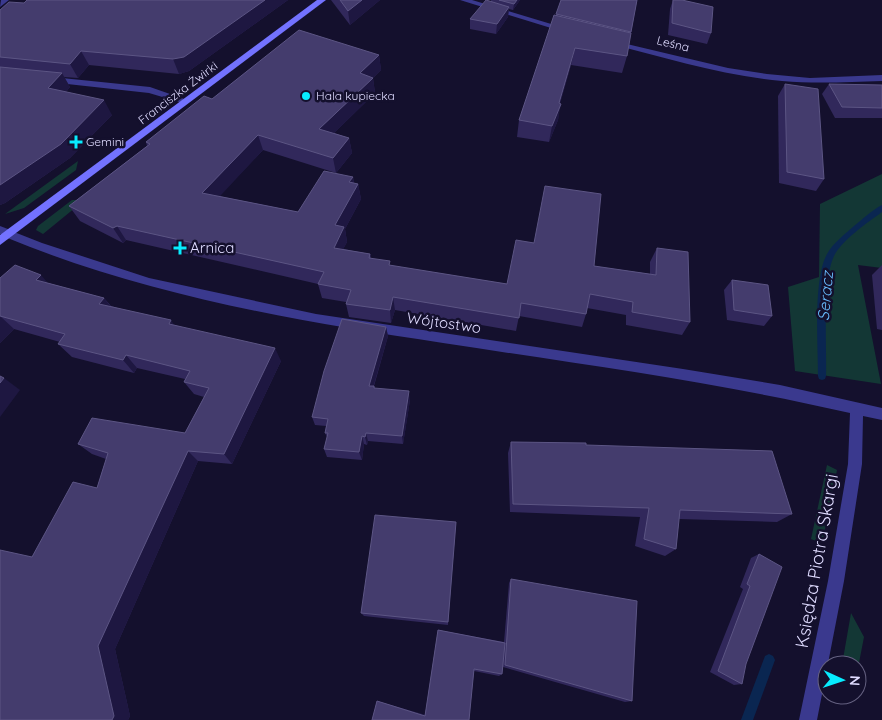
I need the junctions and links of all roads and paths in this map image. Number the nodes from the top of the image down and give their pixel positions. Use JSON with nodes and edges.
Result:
{"nodes":[{"id":1,"x":5,"y":0,"type":"edge"},
{"id":2,"x":322,"y":0,"type":"edge"},
{"id":3,"x":464,"y":0,"type":"edge"},
{"id":4,"x":0,"y":5,"type":"edge"},
{"id":5,"x":575,"y":32,"type":"edge"},
{"id":6,"x":602,"y":39,"type":"edge"},
{"id":7,"x":882,"y":78,"type":"edge"},
{"id":8,"x":47,"y":80,"type":"edge"},
{"id":9,"x":186,"y":101,"type":"junction"},
{"id":10,"x":3,"y":235,"type":"edge"},
{"id":11,"x":857,"y":408,"type":"junction"},
{"id":12,"x":882,"y":414,"type":"edge"},
{"id":13,"x":808,"y":720,"type":"edge"}],
"edges":[{"from":1,"to":4,"type":"street"},
{"from":2,"to":9,"type":"main road","name":"Franciszka Żwirki"},
{"from":3,"to":5,"type":"street"},
{"from":6,"to":7,"type":"street","name":"Leśna"},
{"from":8,"to":9,"type":"street"},
{"from":9,"to":10,"type":"main road","name":"Franciszka Żwirki"},
{"from":10,"to":11,"type":"street","name":"Wójtostwo"},
{"from":11,"to":12,"type":"street","name":"Wójtostwo"},
{"from":11,"to":13,"type":"street","name":"Księdza Piotra Skargi"}]}
